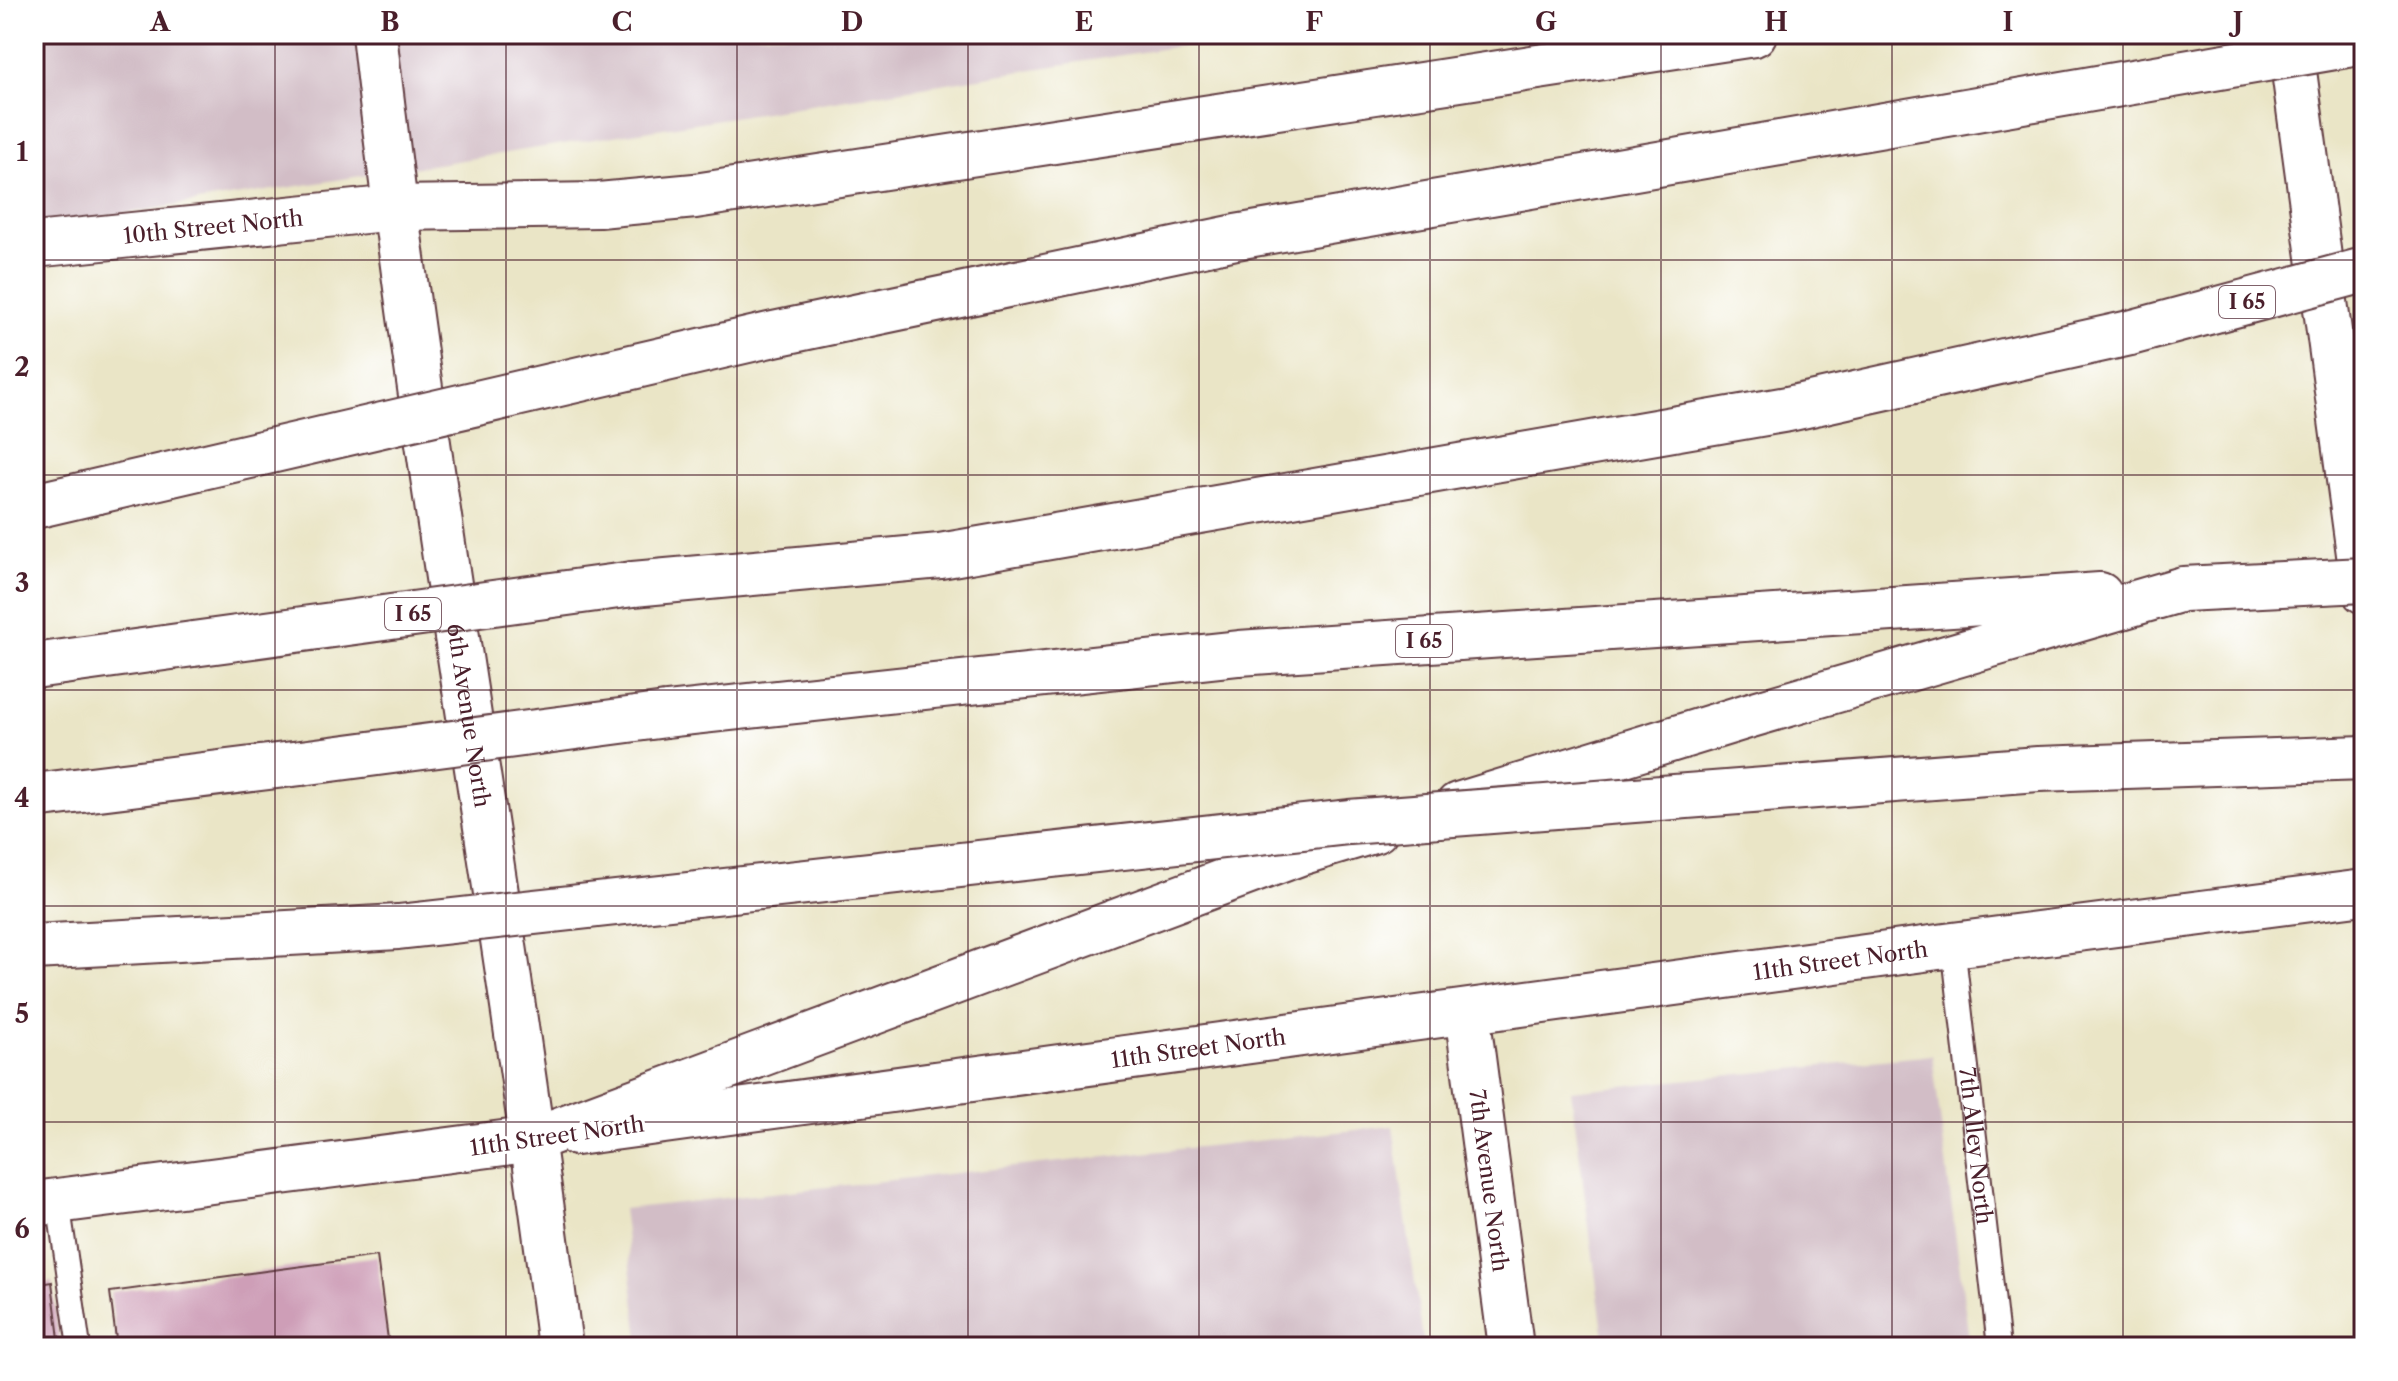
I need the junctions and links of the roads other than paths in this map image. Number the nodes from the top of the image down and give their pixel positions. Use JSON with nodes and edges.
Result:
{"nodes":[{"id":1,"x":374,"y":34,"type":"edge"},
{"id":2,"x":2289,"y":34,"type":"edge"},
{"id":3,"x":1738,"y":36,"type":"edge"},
{"id":4,"x":2364,"y":42,"type":"edge"},
{"id":5,"x":394,"y":208,"type":"junction"},
{"id":6,"x":34,"y":245,"type":"edge"},
{"id":7,"x":2364,"y":270,"type":"edge"},
{"id":8,"x":34,"y":506,"type":"edge"},
{"id":9,"x":2364,"y":580,"type":"edge"},
{"id":10,"x":2183,"y":589,"type":"junction"},
{"id":11,"x":2364,"y":591,"type":"edge"},
{"id":12,"x":34,"y":666,"type":"edge"},
{"id":13,"x":2364,"y":758,"type":"edge"},
{"id":14,"x":34,"y":796,"type":"edge"},
{"id":15,"x":2364,"y":892,"type":"edge"},
{"id":16,"x":1953,"y":945,"type":"junction"},
{"id":17,"x":34,"y":947,"type":"edge"},
{"id":18,"x":1467,"y":1012,"type":"junction"},
{"id":19,"x":534,"y":1139,"type":"junction"},
{"id":20,"x":46,"y":1202,"type":"edge"},
{"id":21,"x":79,"y":1347,"type":"edge"},
{"id":22,"x":560,"y":1347,"type":"edge"},
{"id":23,"x":1511,"y":1347,"type":"edge"},
{"id":24,"x":1999,"y":1347,"type":"edge"}],
"edges":[{"from":1,"to":5,"type":"main road","name":"6th Avenue North"},
{"from":2,"to":11,"type":"main road"},
{"from":3,"to":5,"type":"main road","name":"10th Street North"},
{"from":4,"to":8,"type":"main road","bridge":true},
{"from":5,"to":6,"type":"main road","name":"10th Street North"},
{"from":5,"to":19,"type":"main road","name":"6th Avenue North"},
{"from":7,"to":12,"type":"main road","number":"I 65","bridge":true},
{"from":9,"to":10,"type":"main road","number":"I 65","bridge":true},
{"from":10,"to":14,"type":"main road","number":"I 65","bridge":true},
{"from":10,"to":19,"type":"main road"},
{"from":13,"to":17,"type":"main road","bridge":true},
{"from":15,"to":16,"type":"main road","name":"11th Street North"},
{"from":16,"to":18,"type":"main road","name":"11th Street North"},
{"from":16,"to":24,"type":"lane","name":"7th Alley North"},
{"from":18,"to":19,"type":"main road","name":"11th Street North"},
{"from":18,"to":23,"type":"main road","name":"7th Avenue North"},
{"from":19,"to":20,"type":"main road","name":"11th Street North"},
{"from":19,"to":22,"type":"main road","name":"6th Avenue North"},
{"from":20,"to":21,"type":"lane"}]}
